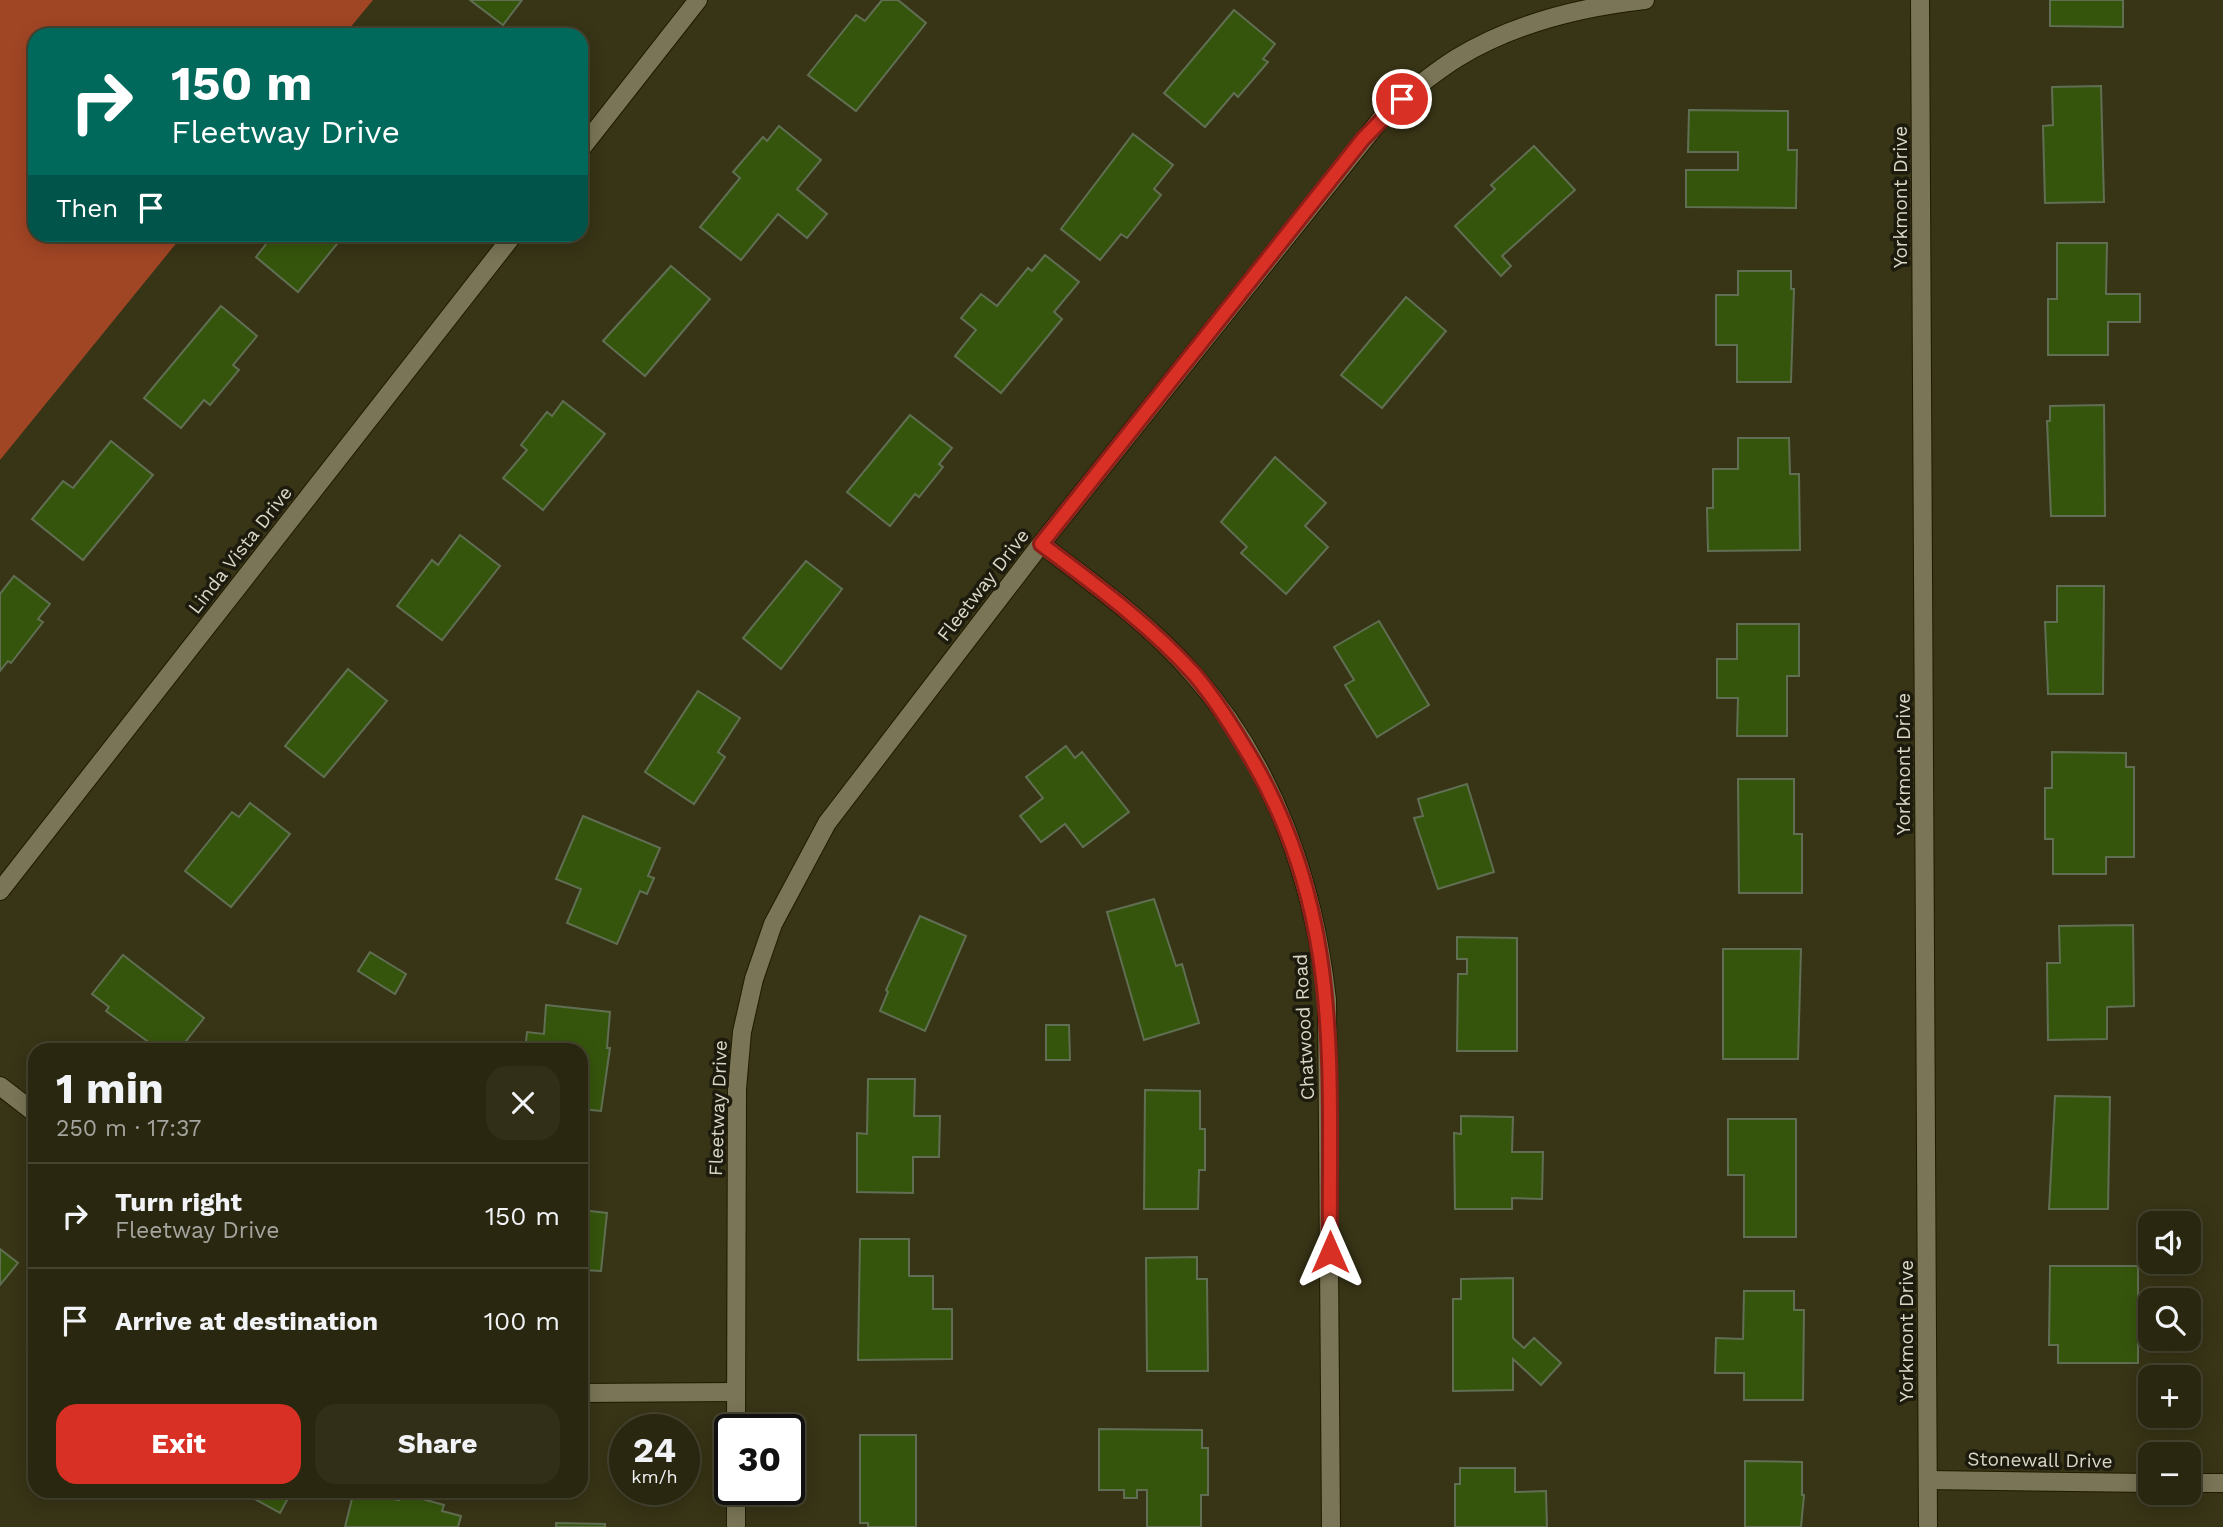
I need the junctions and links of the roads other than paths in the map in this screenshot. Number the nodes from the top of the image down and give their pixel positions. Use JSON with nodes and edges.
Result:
{"nodes":[{"id":1,"x":698,"y":0,"type":"edge"},
{"id":2,"x":1645,"y":0,"type":"edge"},
{"id":3,"x":1920,"y":0,"type":"edge"},
{"id":4,"x":588,"y":140,"type":"edge"},
{"id":5,"x":508,"y":242,"type":"edge"},
{"id":6,"x":1041,"y":544,"type":"junction"},
{"id":7,"x":0,"y":891,"type":"edge"},
{"id":8,"x":0,"y":1086,"type":"edge"},
{"id":9,"x":28,"y":1108,"type":"edge"},
{"id":10,"x":736,"y":1392,"type":"junction"},
{"id":11,"x":588,"y":1393,"type":"edge"},
{"id":12,"x":736,"y":1414,"type":"edge"},
{"id":13,"x":1928,"y":1480,"type":"junction"},
{"id":14,"x":2138,"y":1483,"type":"edge"},
{"id":15,"x":2201,"y":1483,"type":"edge"},
{"id":16,"x":2223,"y":1483,"type":"edge"},
{"id":17,"x":736,"y":1505,"type":"edge"},
{"id":18,"x":736,"y":1527,"type":"edge"},
{"id":19,"x":1331,"y":1527,"type":"edge"},
{"id":20,"x":1928,"y":1527,"type":"edge"}],
"edges":[{"from":1,"to":4,"type":"street"},
{"from":2,"to":6,"type":"street","name":"Fleetway Drive"},
{"from":3,"to":13,"type":"street","name":"Yorkmont Drive"},
{"from":5,"to":7,"type":"street","name":"Linda Vista Drive"},
{"from":6,"to":10,"type":"street","name":"Fleetway Drive"},
{"from":6,"to":19,"type":"street","name":"Chatwood Road"},
{"from":8,"to":9,"type":"street"},
{"from":10,"to":11,"type":"street"},
{"from":10,"to":12,"type":"street","name":"Fleetway Drive"},
{"from":13,"to":14,"type":"street","name":"Stonewall Drive"},
{"from":13,"to":20,"type":"street","name":"Yorkmont Drive"},
{"from":15,"to":16,"type":"street"},
{"from":17,"to":18,"type":"street"}]}
